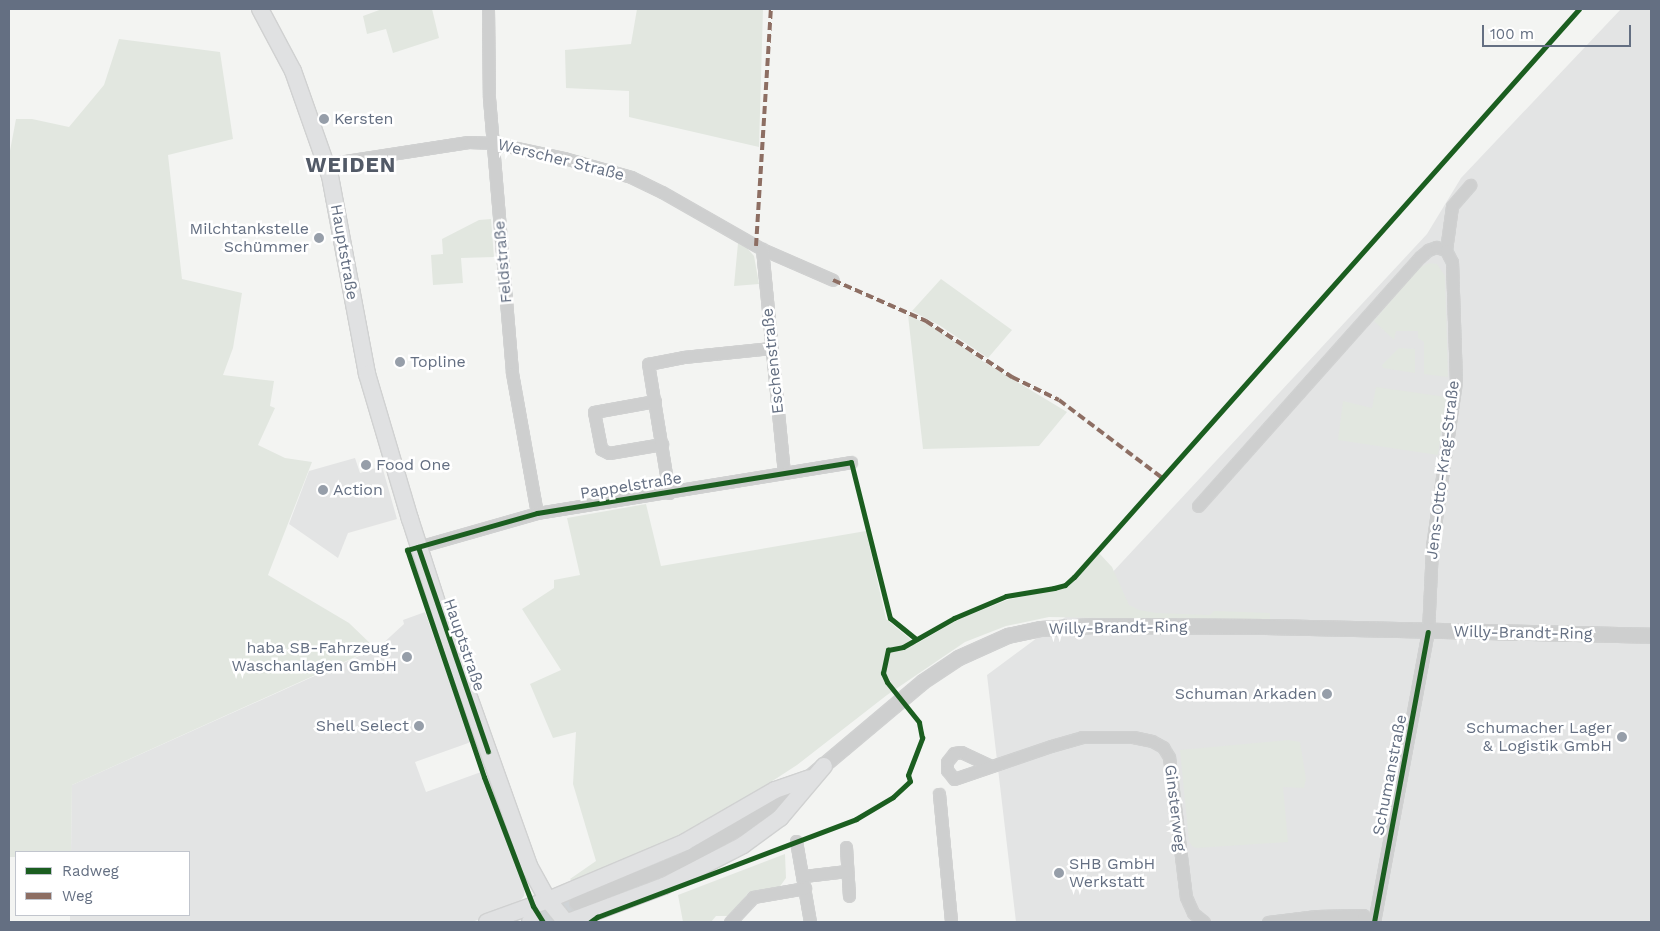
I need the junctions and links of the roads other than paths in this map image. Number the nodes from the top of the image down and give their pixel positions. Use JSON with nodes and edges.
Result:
{"nodes":[{"id":1,"x":260,"y":9,"type":"edge"},
{"id":2,"x":488,"y":9,"type":"edge"},
{"id":3,"x":492,"y":143,"type":"junction"},
{"id":4,"x":326,"y":164,"type":"junction"},
{"id":5,"x":1470,"y":185,"type":"dead end"},
{"id":6,"x":762,"y":249,"type":"junction"},
{"id":7,"x":1446,"y":250,"type":"junction"},
{"id":8,"x":833,"y":280,"type":"dead end"},
{"id":9,"x":772,"y":348,"type":"junction"},
{"id":10,"x":654,"y":402,"type":"junction"},
{"id":11,"x":662,"y":444,"type":"junction"},
{"id":12,"x":851,"y":462,"type":"dead end"},
{"id":13,"x":784,"y":473,"type":"junction"},
{"id":14,"x":670,"y":493,"type":"junction"},
{"id":15,"x":1198,"y":506,"type":"dead end"},
{"id":16,"x":537,"y":513,"type":"junction"},
{"id":17,"x":418,"y":546,"type":"junction"},
{"id":18,"x":1428,"y":632,"type":"junction"},
{"id":19,"x":1651,"y":636,"type":"edge"},
{"id":20,"x":824,"y":766,"type":"junction"},
{"id":21,"x":991,"y":766,"type":"dead end"},
{"id":22,"x":809,"y":778,"type":"junction"},
{"id":23,"x":939,"y":794,"type":"dead end"},
{"id":24,"x":796,"y":841,"type":"dead end"},
{"id":25,"x":846,"y":846,"type":"dead end"},
{"id":26,"x":847,"y":871,"type":"junction"},
{"id":27,"x":804,"y":882,"type":"junction"},
{"id":28,"x":849,"y":896,"type":"dead end"},
{"id":29,"x":548,"y":900,"type":"junction"},
{"id":30,"x":577,"y":904,"type":"tunnel mouth"},
{"id":31,"x":487,"y":922,"type":"edge"},
{"id":32,"x":567,"y":922,"type":"edge"},
{"id":33,"x":730,"y":922,"type":"edge"},
{"id":34,"x":810,"y":922,"type":"edge"},
{"id":35,"x":951,"y":922,"type":"edge"},
{"id":36,"x":1204,"y":922,"type":"edge"},
{"id":37,"x":1268,"y":922,"type":"edge"},
{"id":38,"x":1373,"y":922,"type":"edge"}],
"edges":[{"from":1,"to":4,"type":"main road","name":"Hauptstraße"},
{"from":2,"to":3,"type":"street","name":"Feldstraße"},
{"from":3,"to":4,"type":"street","name":"Werscher Straße"},
{"from":3,"to":6,"type":"street","name":"Werscher Straße"},
{"from":3,"to":16,"type":"street","name":"Feldstraße"},
{"from":4,"to":17,"type":"main road","name":"Hauptstraße"},
{"from":5,"to":7,"type":"street","name":"Jens-Otto-Krag-Straße"},
{"from":6,"to":8,"type":"street","name":"Werscher Straße"},
{"from":6,"to":9,"type":"street","name":"Eschenstraße"},
{"from":7,"to":15,"type":"street"},
{"from":7,"to":18,"type":"street","name":"Jens-Otto-Krag-Straße"},
{"from":9,"to":10,"type":"street"},
{"from":9,"to":13,"type":"street","name":"Eschenstraße"},
{"from":10,"to":11,"type":"street"},
{"from":10,"to":11,"type":"street"},
{"from":11,"to":14,"type":"street"},
{"from":12,"to":13,"type":"street","name":"Pappelstraße"},
{"from":13,"to":14,"type":"street","name":"Pappelstraße"},
{"from":14,"to":16,"type":"street","name":"Pappelstraße"},
{"from":16,"to":17,"type":"street","name":"Pappelstraße"},
{"from":17,"to":29,"type":"main road","name":"Hauptstraße"},
{"from":18,"to":19,"type":"street","name":"Willy-Brandt-Ring"},
{"from":18,"to":20,"type":"street","name":"Willy-Brandt-Ring"},
{"from":18,"to":38,"type":"street","name":"Schumanstraße"},
{"from":20,"to":22,"type":"street","name":"Willy-Brandt-Ring"},
{"from":20,"to":32,"type":"main road"},
{"from":21,"to":36,"type":"street","name":"Ginsterweg"},
{"from":22,"to":29,"type":"main road"},
{"from":22,"to":30,"type":"street","name":"Willy-Brandt-Ring"},
{"from":23,"to":35,"type":"street"},
{"from":24,"to":27,"type":"street"},
{"from":25,"to":26,"type":"street"},
{"from":26,"to":27,"type":"street"},
{"from":26,"to":28,"type":"street"},
{"from":27,"to":33,"type":"street"},
{"from":27,"to":34,"type":"street"},
{"from":29,"to":31,"type":"main road"},
{"from":29,"to":32,"type":"main road","name":"Hauptstraße"},
{"from":37,"to":38,"type":"street"}]}
